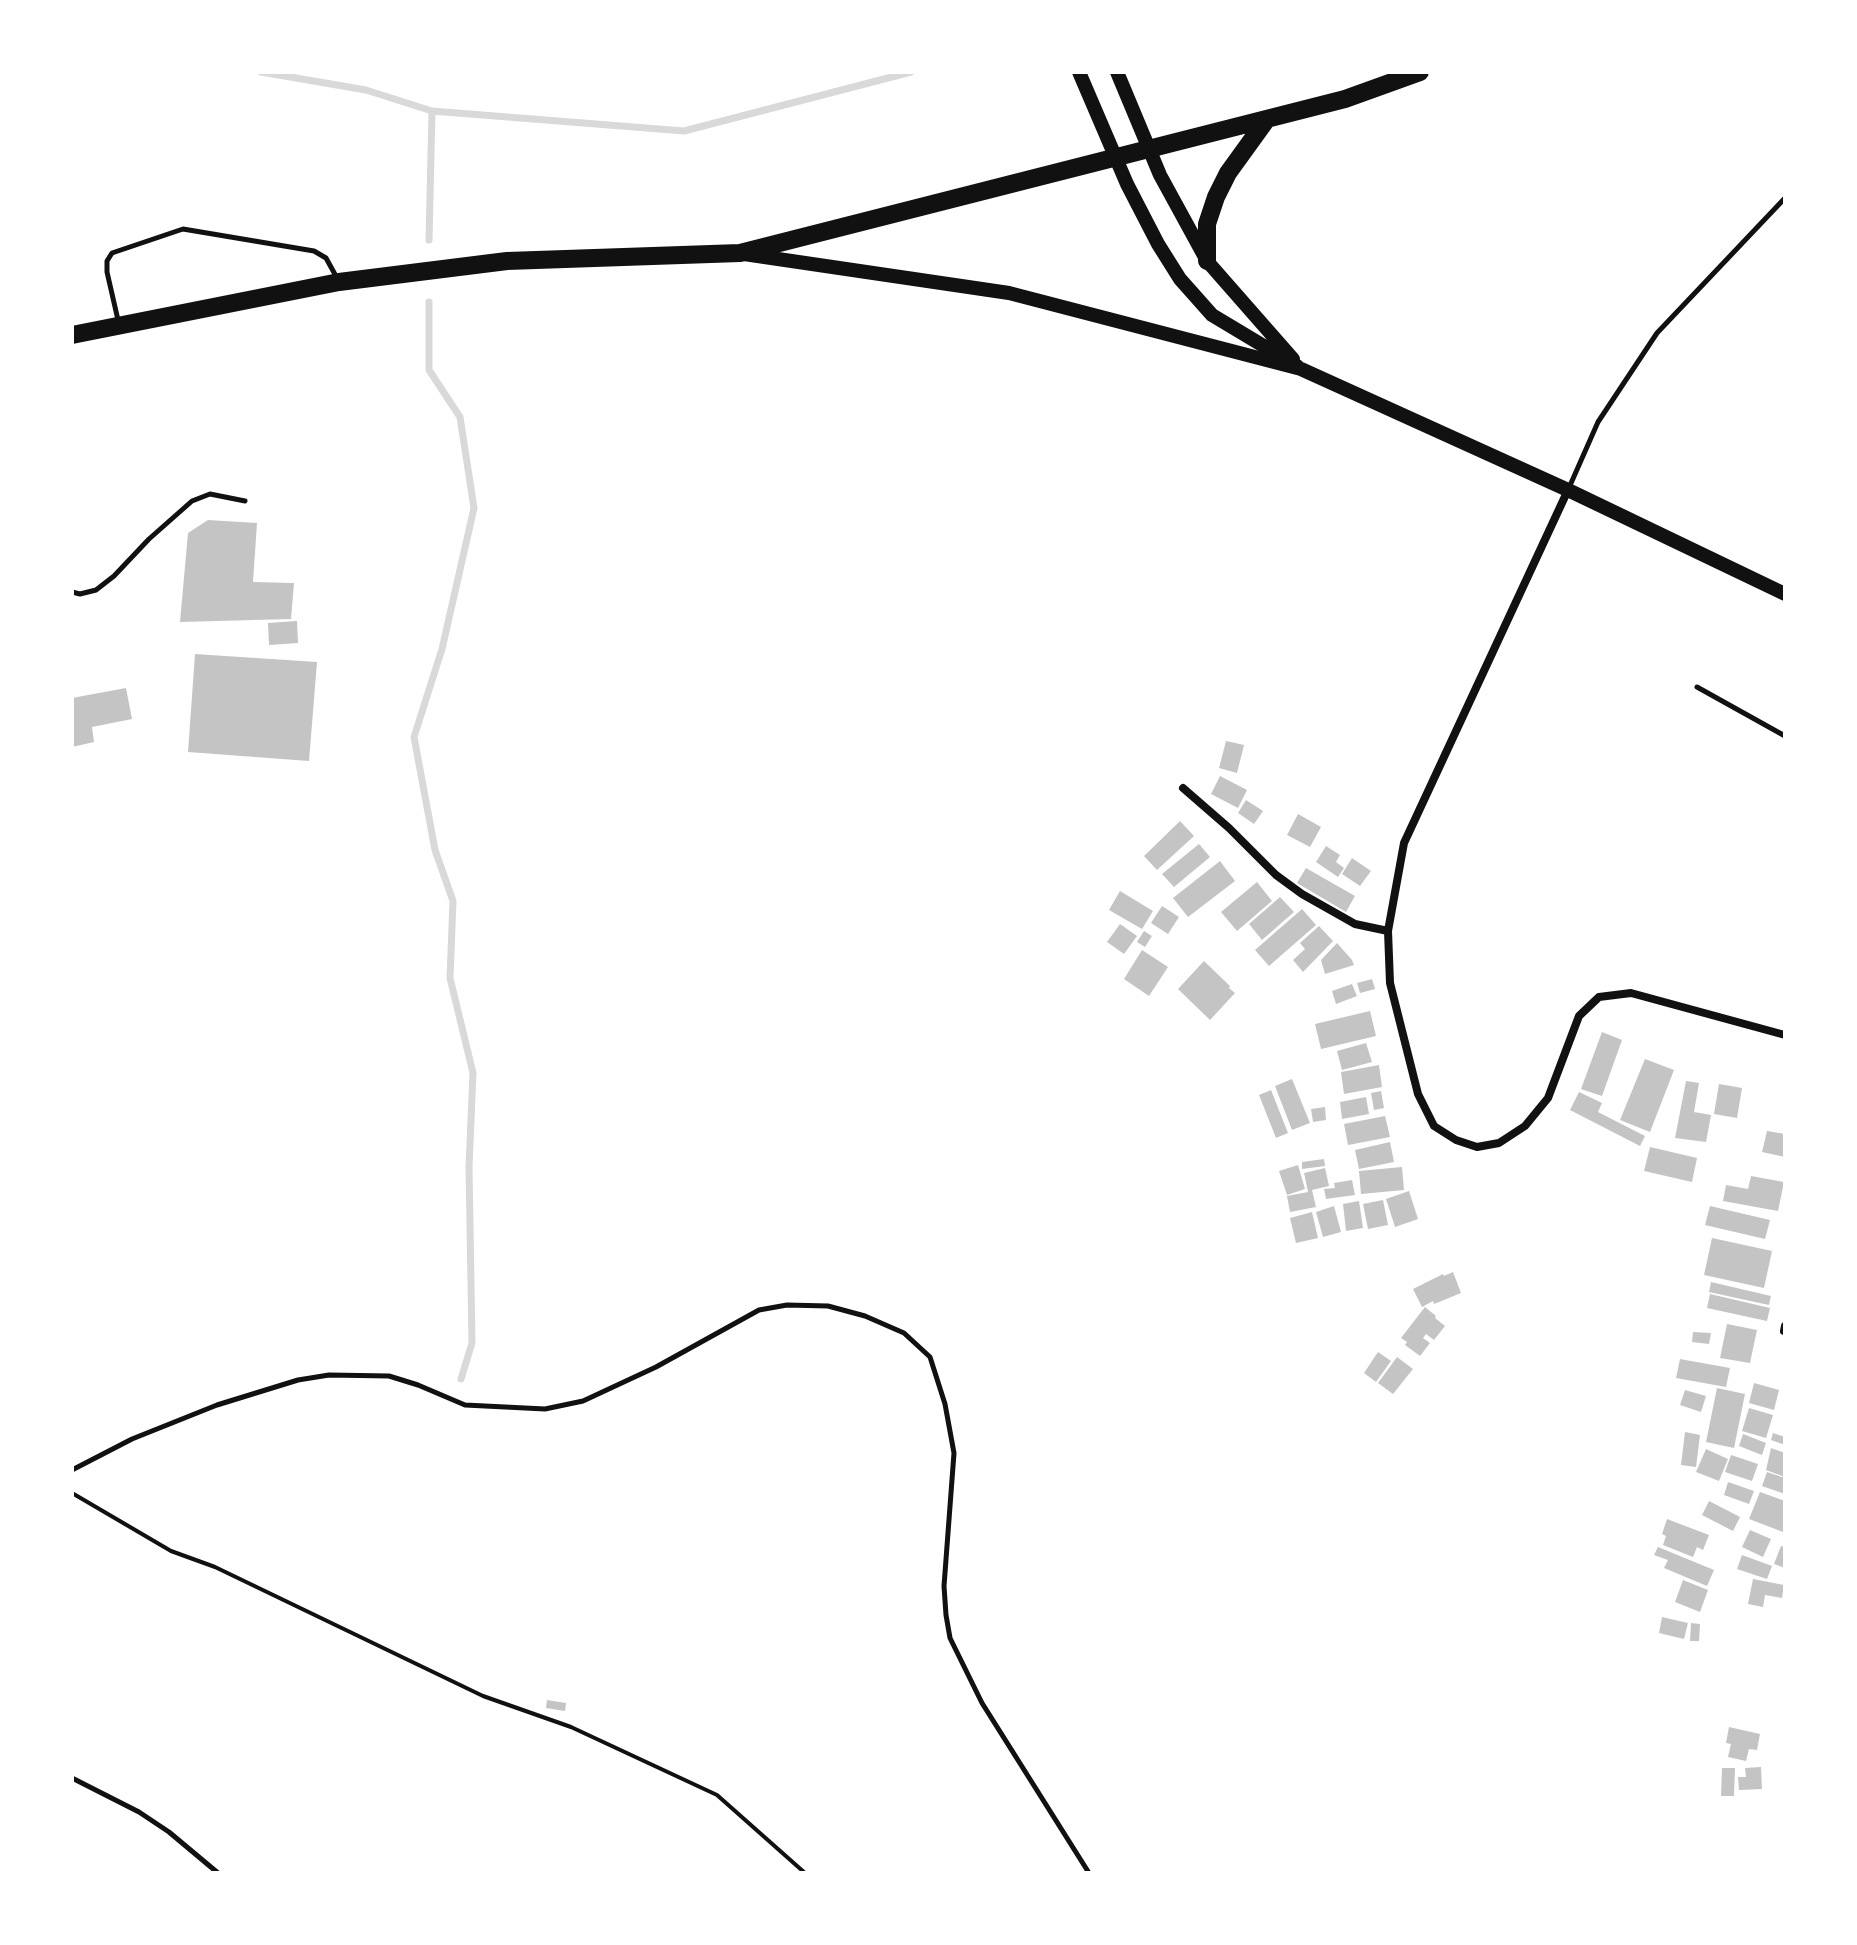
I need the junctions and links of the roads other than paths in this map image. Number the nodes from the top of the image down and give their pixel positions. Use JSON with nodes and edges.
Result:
{"nodes":[{"id":1,"x":1079,"y":72,"type":"edge"},
{"id":2,"x":1117,"y":72,"type":"edge"},
{"id":3,"x":1420,"y":72,"type":"edge"},
{"id":4,"x":1267,"y":119,"type":"junction"},
{"id":5,"x":1149,"y":149,"type":"junction"},
{"id":6,"x":1116,"y":157,"type":"junction"},
{"id":7,"x":1785,"y":198,"type":"edge"},
{"id":8,"x":740,"y":253,"type":"junction"},
{"id":9,"x":1207,"y":261,"type":"junction"},
{"id":10,"x":339,"y":282,"type":"junction"},
{"id":11,"x":120,"y":325,"type":"junction"},
{"id":12,"x":72,"y":335,"type":"edge"},
{"id":13,"x":1301,"y":369,"type":"junction"},
{"id":14,"x":1568,"y":490,"type":"junction"},
{"id":15,"x":245,"y":501,"type":"dead end"},
{"id":16,"x":72,"y":592,"type":"edge"},
{"id":17,"x":1785,"y":594,"type":"edge"},
{"id":18,"x":1697,"y":687,"type":"dead end"},
{"id":19,"x":1785,"y":736,"type":"edge"},
{"id":20,"x":1183,"y":788,"type":"dead end"},
{"id":21,"x":1388,"y":931,"type":"junction"},
{"id":22,"x":1785,"y":1035,"type":"edge"},
{"id":23,"x":72,"y":1470,"type":"edge"},
{"id":24,"x":72,"y":1778,"type":"edge"},
{"id":25,"x":218,"y":1873,"type":"edge"},
{"id":26,"x":1089,"y":1873,"type":"edge"}],
"edges":[{"from":1,"to":6,"type":"main road"},
{"from":2,"to":5,"type":"main road"},
{"from":3,"to":4,"type":"highway"},
{"from":4,"to":5,"type":"highway"},
{"from":4,"to":9,"type":"highway"},
{"from":5,"to":6,"type":"highway"},
{"from":5,"to":9,"type":"main road"},
{"from":6,"to":8,"type":"highway"},
{"from":6,"to":13,"type":"main road"},
{"from":7,"to":14,"type":"lane"},
{"from":8,"to":10,"type":"highway"},
{"from":8,"to":13,"type":"main road"},
{"from":9,"to":13,"type":"main road"},
{"from":10,"to":11,"type":"highway"},
{"from":10,"to":11,"type":"lane"},
{"from":11,"to":12,"type":"highway"},
{"from":13,"to":14,"type":"main road"},
{"from":14,"to":17,"type":"main road"},
{"from":14,"to":21,"type":"street"},
{"from":15,"to":16,"type":"lane"},
{"from":18,"to":19,"type":"lane"},
{"from":20,"to":21,"type":"street"},
{"from":21,"to":22,"type":"street"},
{"from":23,"to":26,"type":"lane"},
{"from":24,"to":25,"type":"lane"}]}
